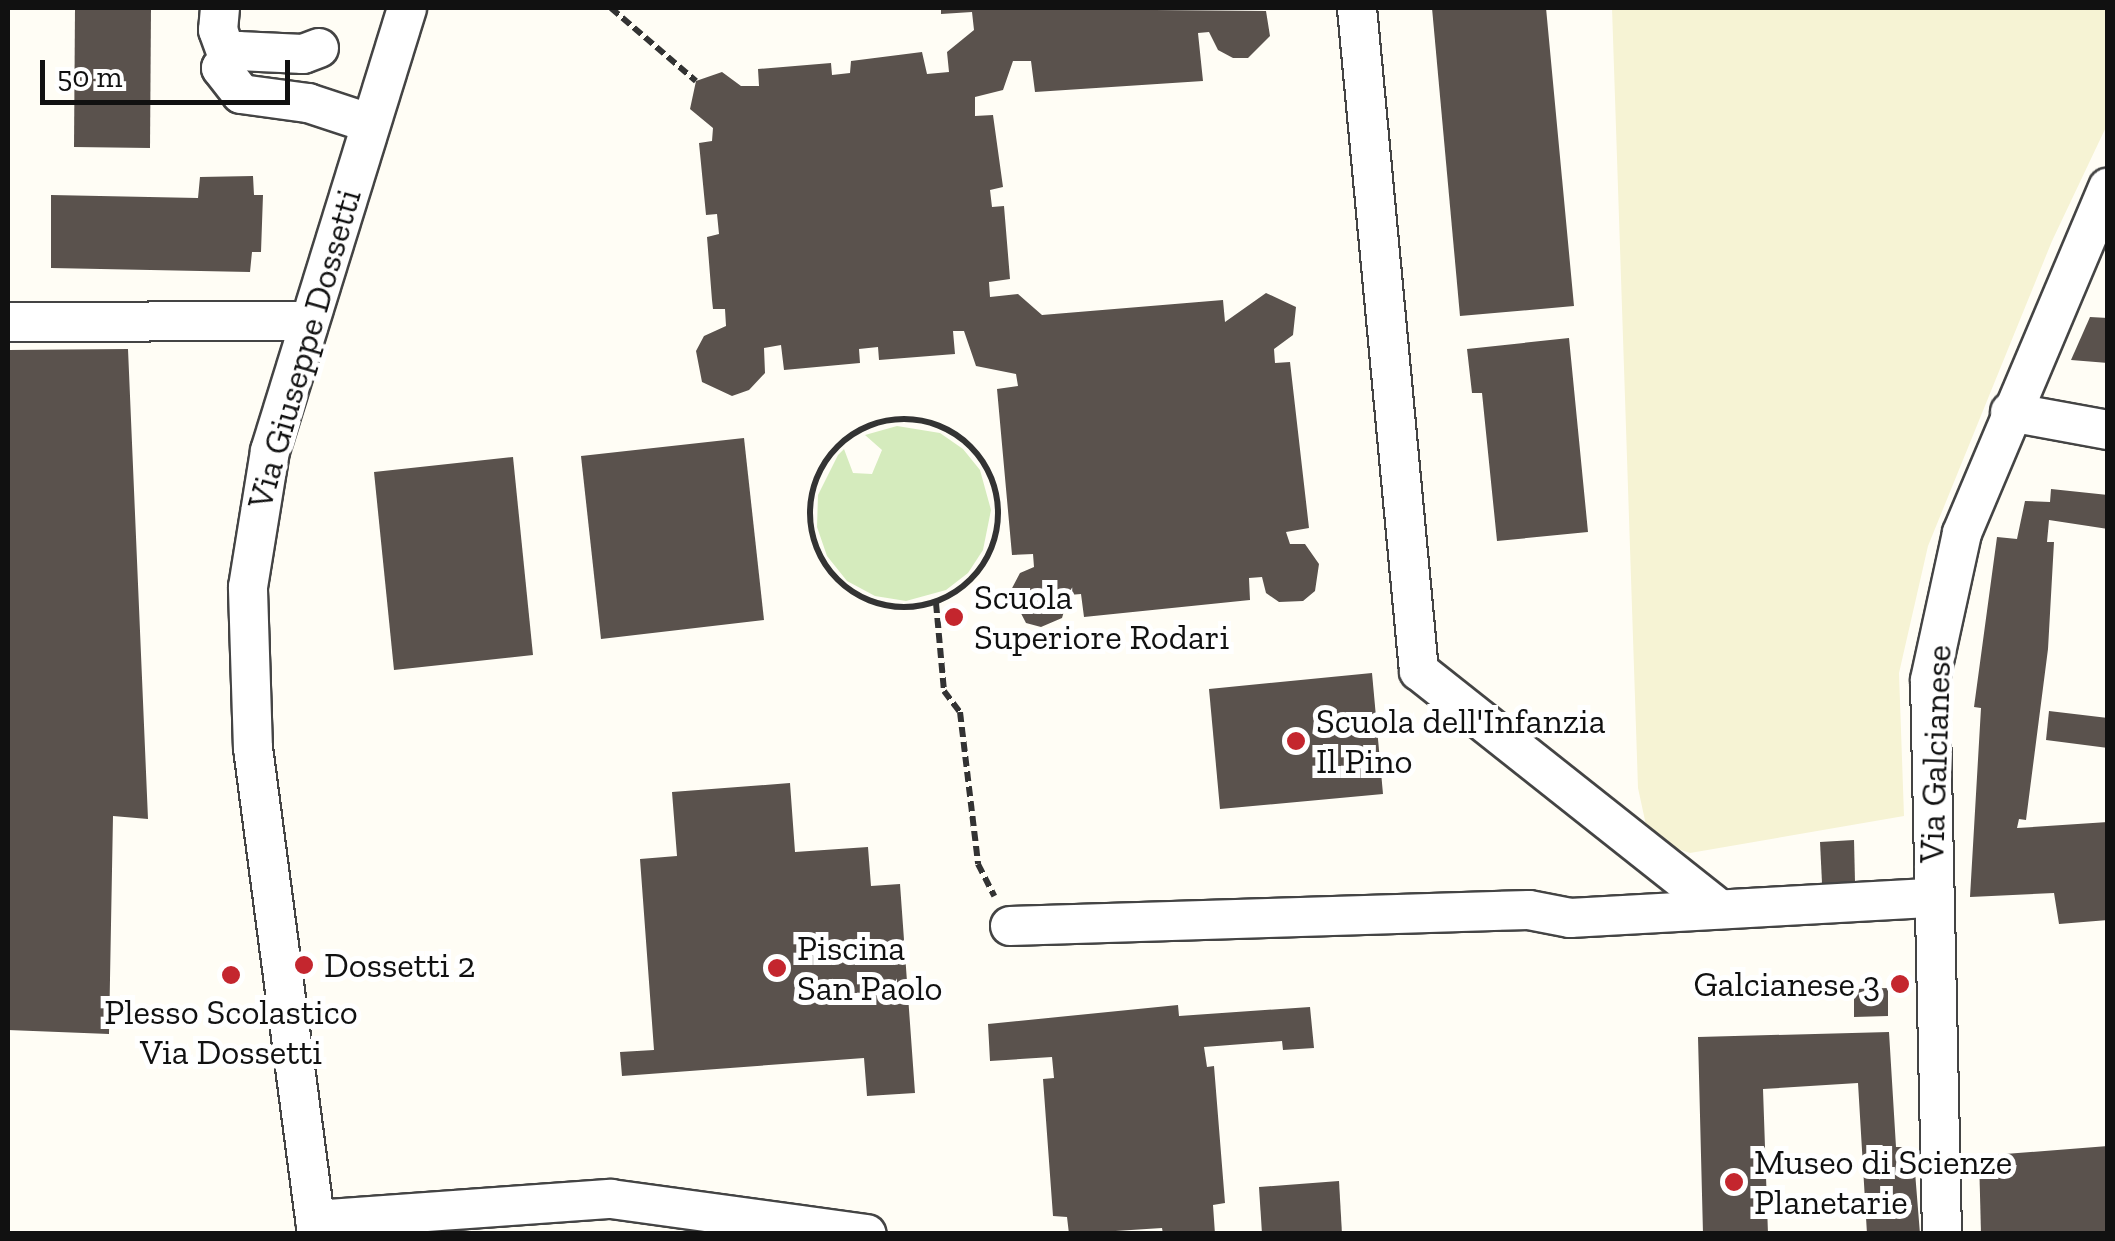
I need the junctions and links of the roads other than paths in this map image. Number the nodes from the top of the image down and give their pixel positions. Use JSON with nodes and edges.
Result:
{"nodes":[{"id":1,"x":220,"y":8,"type":"edge"},
{"id":2,"x":408,"y":8,"type":"edge"},
{"id":3,"x":1357,"y":8,"type":"edge"},
{"id":4,"x":320,"y":48,"type":"dead end"},
{"id":5,"x":228,"y":56,"type":"junction"},
{"id":6,"x":369,"y":123,"type":"junction"},
{"id":7,"x":2108,"y":188,"type":"edge"},
{"id":8,"x":308,"y":321,"type":"junction"},
{"id":9,"x":8,"y":322,"type":"edge"},
{"id":10,"x":2010,"y":412,"type":"junction"},
{"id":11,"x":2108,"y":430,"type":"edge"},
{"id":12,"x":1932,"y":898,"type":"junction"},
{"id":13,"x":1719,"y":909,"type":"junction"},
{"id":14,"x":1010,"y":926,"type":"road end"},
{"id":15,"x":316,"y":1227,"type":"edge"},
{"id":16,"x":867,"y":1234,"type":"edge"},
{"id":17,"x":1942,"y":1234,"type":"edge"}],
"edges":[{"from":1,"to":5,"type":"street"},
{"from":2,"to":6,"type":"street","name":"Via Giuseppe Dossetti"},
{"from":3,"to":13,"type":"street"},
{"from":4,"to":5,"type":"street"},
{"from":5,"to":6,"type":"street"},
{"from":6,"to":8,"type":"street","name":"Via Giuseppe Dossetti"},
{"from":7,"to":10,"type":"street","name":"Via Galcianese"},
{"from":8,"to":9,"type":"street"},
{"from":8,"to":15,"type":"street","name":"Via Giuseppe Dossetti"},
{"from":10,"to":11,"type":"street"},
{"from":10,"to":12,"type":"street","name":"Via Galcianese"},
{"from":12,"to":13,"type":"street"},
{"from":12,"to":17,"type":"street","name":"Via Galcianese"},
{"from":13,"to":14,"type":"street"},
{"from":15,"to":16,"type":"street"}]}
